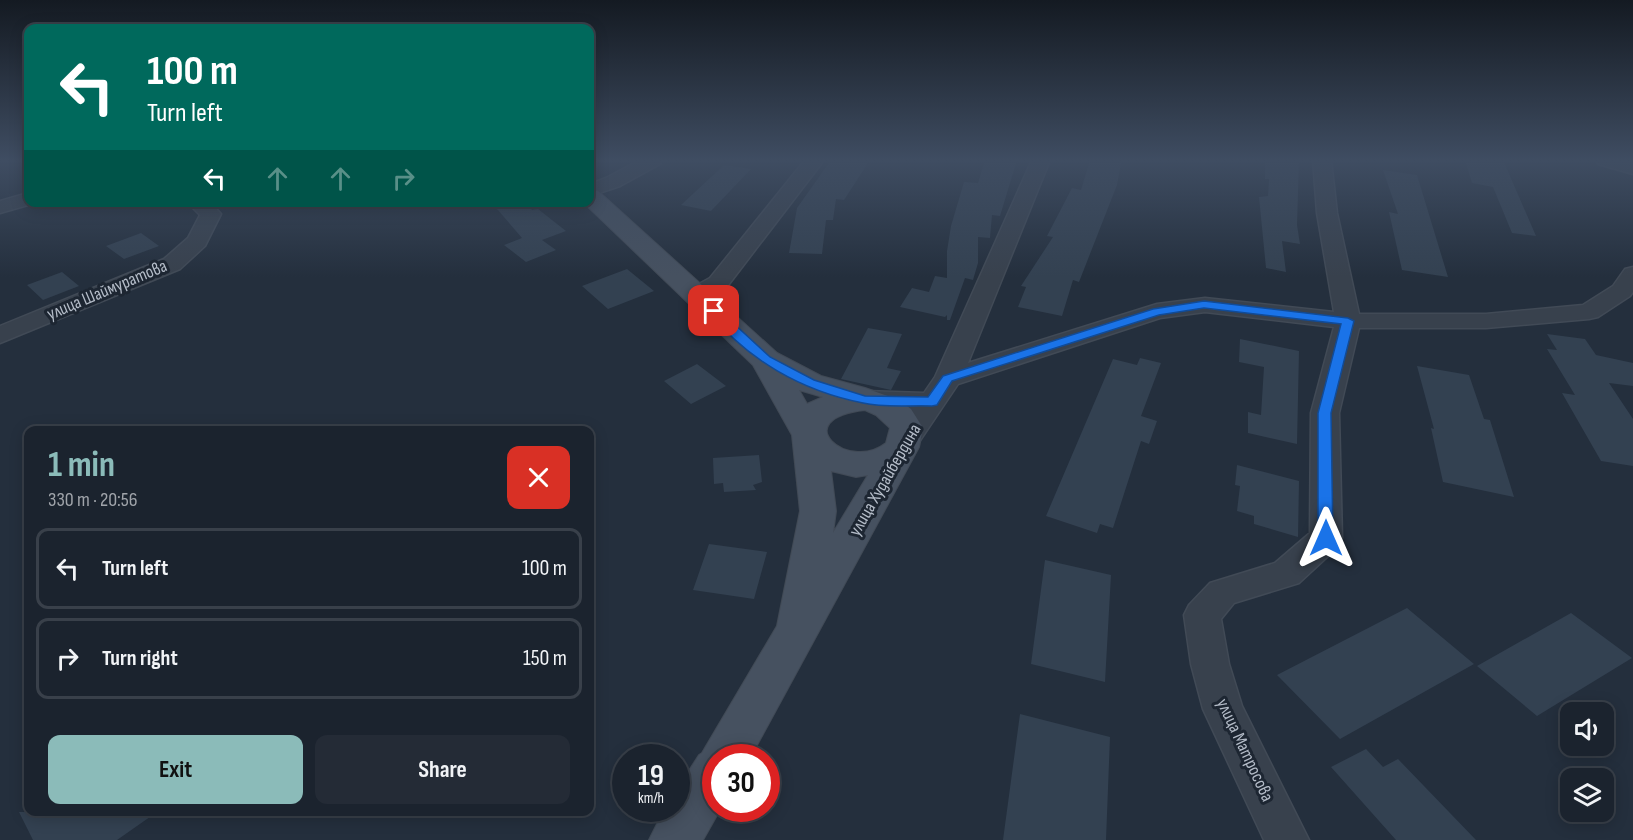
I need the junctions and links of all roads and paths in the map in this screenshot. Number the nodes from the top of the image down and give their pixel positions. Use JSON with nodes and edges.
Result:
{"nodes":[{"id":1,"x":784,"y":199,"type":"edge"},
{"id":2,"x":1024,"y":199,"type":"edge"},
{"id":3,"x":1326,"y":199,"type":"edge"},
{"id":4,"x":24,"y":200,"type":"edge"},
{"id":5,"x":594,"y":200,"type":"edge"},
{"id":6,"x":0,"y":207,"type":"edge"},
{"id":7,"x":202,"y":207,"type":"edge"},
{"id":8,"x":1633,"y":274,"type":"edge"},
{"id":9,"x":696,"y":295,"type":"junction"},
{"id":10,"x":1348,"y":321,"type":"junction"},
{"id":11,"x":0,"y":335,"type":"edge"},
{"id":12,"x":766,"y":360,"type":"junction"},
{"id":13,"x":948,"y":378,"type":"junction"},
{"id":14,"x":865,"y":400,"type":"junction"},
{"id":15,"x":932,"y":402,"type":"junction"},
{"id":16,"x":809,"y":435,"type":"junction"},
{"id":17,"x":905,"y":441,"type":"junction"},
{"id":18,"x":797,"y":632,"type":"junction"},
{"id":19,"x":732,"y":744,"type":"edge"},
{"id":20,"x":702,"y":795,"type":"edge"},
{"id":21,"x":675,"y":840,"type":"edge"},
{"id":22,"x":1287,"y":840,"type":"edge"}],
"edges":[{"from":1,"to":9,"type":"street"},
{"from":2,"to":13,"type":"street","name":"улица Худайбердина"},
{"from":3,"to":10,"type":"street","name":"улица Матросова"},
{"from":4,"to":6,"type":"street"},
{"from":5,"to":9,"type":"street"},
{"from":7,"to":11,"type":"street","name":"улица Шаймуратова"},
{"from":8,"to":10,"type":"street"},
{"from":9,"to":12,"type":"street"},
{"from":10,"to":13,"type":"street"},
{"from":10,"to":22,"type":"street","name":"улица Матросова"},
{"from":12,"to":14,"type":"street"},
{"from":12,"to":16,"type":"street"},
{"from":13,"to":15,"type":"street","name":"улица Худайбердина"},
{"from":14,"to":15,"type":"street"},
{"from":14,"to":16,"type":"street"},
{"from":14,"to":17,"type":"street"},
{"from":15,"to":17,"type":"street","name":"улица Худайбердина"},
{"from":16,"to":17,"type":"street"},
{"from":16,"to":18,"type":"street"},
{"from":17,"to":18,"type":"street","name":"улица Худайбердина"},
{"from":18,"to":19,"type":"street","name":"улица Худайбердина"},
{"from":20,"to":21,"type":"street"}]}
